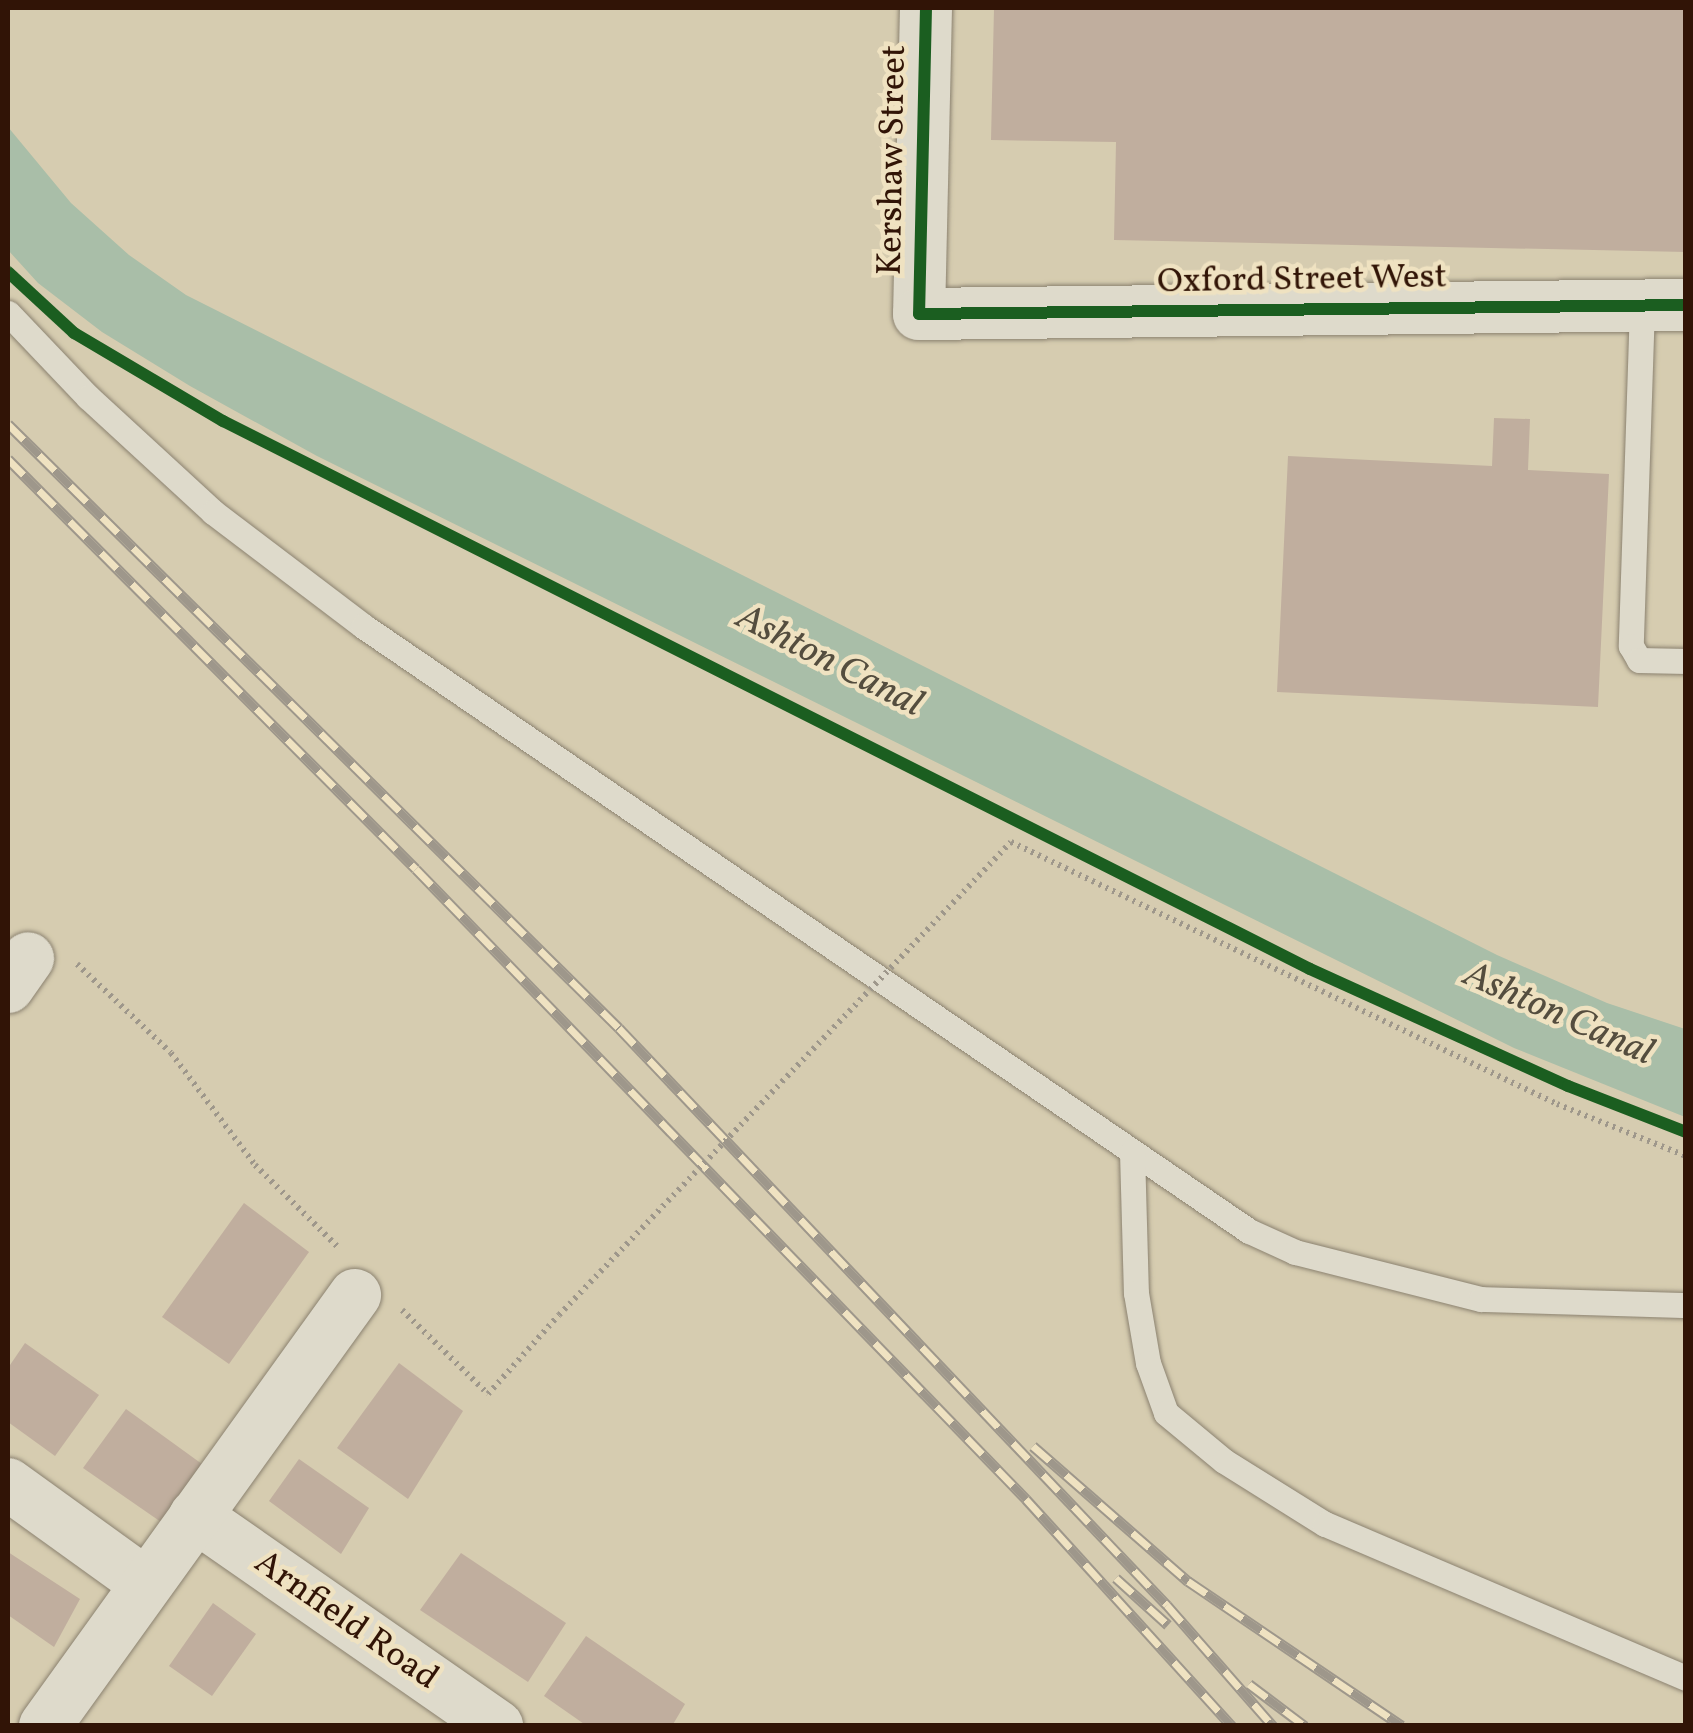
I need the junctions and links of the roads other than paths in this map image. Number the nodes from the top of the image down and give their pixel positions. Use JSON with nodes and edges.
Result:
{"nodes":[{"id":1,"x":926,"y":8,"type":"edge"},
{"id":2,"x":1664,"y":306,"type":"edge"},
{"id":3,"x":8,"y":313,"type":"edge"},
{"id":4,"x":919,"y":314,"type":"joint"},
{"id":5,"x":1686,"y":661,"type":"edge"},
{"id":6,"x":1132,"y":1152,"type":"junction"},
{"id":7,"x":368,"y":1287,"type":"road end"},
{"id":8,"x":1686,"y":1305,"type":"edge"},
{"id":9,"x":8,"y":1484,"type":"edge"},
{"id":10,"x":195,"y":1516,"type":"junction"},
{"id":11,"x":144,"y":1582,"type":"junction"},
{"id":12,"x":1686,"y":1678,"type":"edge"},
{"id":13,"x":45,"y":1726,"type":"edge"},
{"id":14,"x":497,"y":1726,"type":"edge"}],
"edges":[{"from":1,"to":4,"type":"street","name":"Kershaw Street"},
{"from":2,"to":4,"type":"street","name":"Oxford Street West"},
{"from":2,"to":5,"type":"lane"},
{"from":3,"to":6,"type":"lane"},
{"from":6,"to":8,"type":"lane"},
{"from":6,"to":12,"type":"lane"},
{"from":7,"to":10,"type":"street"},
{"from":9,"to":11,"type":"street"},
{"from":10,"to":11,"type":"street"},
{"from":10,"to":14,"type":"street","name":"Arnfield Road"},
{"from":11,"to":13,"type":"street"}]}
